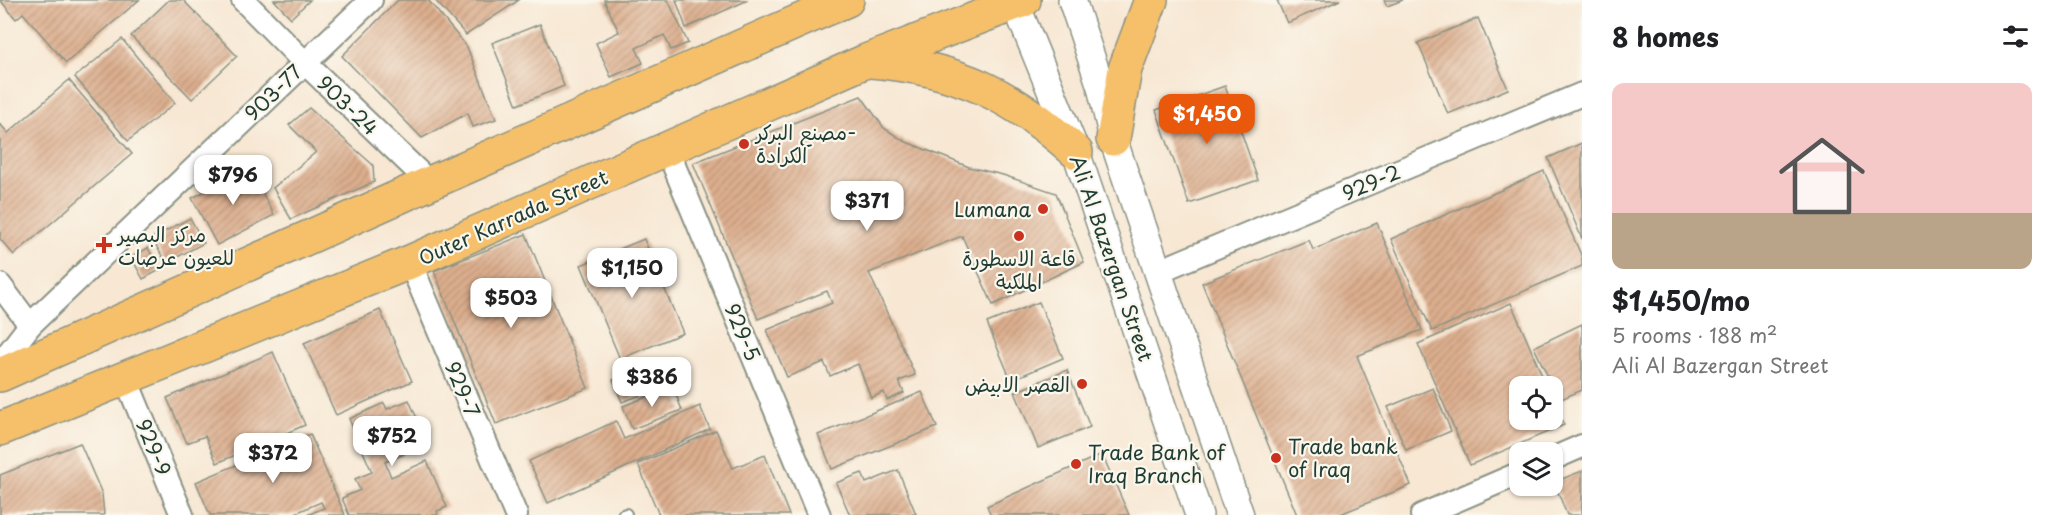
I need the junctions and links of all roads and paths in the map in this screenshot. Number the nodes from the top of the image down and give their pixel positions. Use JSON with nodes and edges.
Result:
{"nodes":[{"id":1,"x":243,"y":0,"type":"edge"},
{"id":2,"x":371,"y":0,"type":"edge"},
{"id":3,"x":969,"y":0,"type":"edge"},
{"id":4,"x":1072,"y":0,"type":"edge"},
{"id":5,"x":1151,"y":0,"type":"edge"},
{"id":6,"x":844,"y":1,"type":"edge"},
{"id":7,"x":1018,"y":1,"type":"edge"},
{"id":8,"x":866,"y":61,"type":"junction"},
{"id":9,"x":304,"y":63,"type":"junction"},
{"id":10,"x":1582,"y":94,"type":"edge"},
{"id":11,"x":1113,"y":139,"type":"junction"},
{"id":12,"x":668,"y":149,"type":"junction"},
{"id":13,"x":1076,"y":152,"type":"junction"},
{"id":14,"x":430,"y":183,"type":"junction"},
{"id":15,"x":410,"y":262,"type":"junction"},
{"id":16,"x":1159,"y":271,"type":"junction"},
{"id":17,"x":0,"y":285,"type":"edge"},
{"id":18,"x":30,"y":325,"type":"junction"},
{"id":19,"x":0,"y":364,"type":"edge"},
{"id":20,"x":0,"y":375,"type":"edge"},
{"id":21,"x":126,"y":379,"type":"junction"},
{"id":22,"x":0,"y":429,"type":"edge"},
{"id":23,"x":1582,"y":446,"type":"edge"},
{"id":24,"x":1563,"y":454,"type":"edge"},
{"id":25,"x":1509,"y":478,"type":"edge"},
{"id":26,"x":182,"y":515,"type":"edge"},
{"id":27,"x":516,"y":515,"type":"edge"},
{"id":28,"x":819,"y":515,"type":"edge"},
{"id":29,"x":1199,"y":515,"type":"edge"},
{"id":30,"x":1240,"y":515,"type":"edge"},
{"id":31,"x":1422,"y":515,"type":"edge"}],
"edges":[{"from":1,"to":9,"type":"street","name":"903-24"},
{"from":2,"to":9,"type":"street","name":"903-77"},
{"from":3,"to":8,"type":"main road"},
{"from":4,"to":11,"type":"street","name":"Ali Al Bazergan Street"},
{"from":5,"to":11,"type":"main road"},
{"from":6,"to":14,"type":"main road"},
{"from":7,"to":8,"type":"main road","name":"Outer Karrada Street"},
{"from":7,"to":13,"type":"street","name":"Ali Al Bazergan Street"},
{"from":8,"to":12,"type":"main road","name":"Outer Karrada Street"},
{"from":8,"to":13,"type":"main road"},
{"from":9,"to":14,"type":"street","name":"903-24"},
{"from":9,"to":18,"type":"street","name":"903-77"},
{"from":10,"to":16,"type":"street","name":"929-2"},
{"from":11,"to":16,"type":"street","name":"Ali Al Bazergan Street"},
{"from":12,"to":15,"type":"main road","name":"Outer Karrada Street"},
{"from":12,"to":28,"type":"street","name":"929-5"},
{"from":13,"to":29,"type":"street","name":"Ali Al Bazergan Street"},
{"from":14,"to":20,"type":"main road"},
{"from":15,"to":21,"type":"main road","name":"Outer Karrada Street"},
{"from":15,"to":27,"type":"street","name":"929-7"},
{"from":16,"to":30,"type":"street","name":"Ali Al Bazergan Street"},
{"from":17,"to":18,"type":"street"},
{"from":18,"to":19,"type":"street","name":"903-77"},
{"from":21,"to":22,"type":"main road","name":"Outer Karrada Street"},
{"from":21,"to":26,"type":"street","name":"929-9"},
{"from":23,"to":24,"type":"street"},
{"from":25,"to":31,"type":"street"}]}
